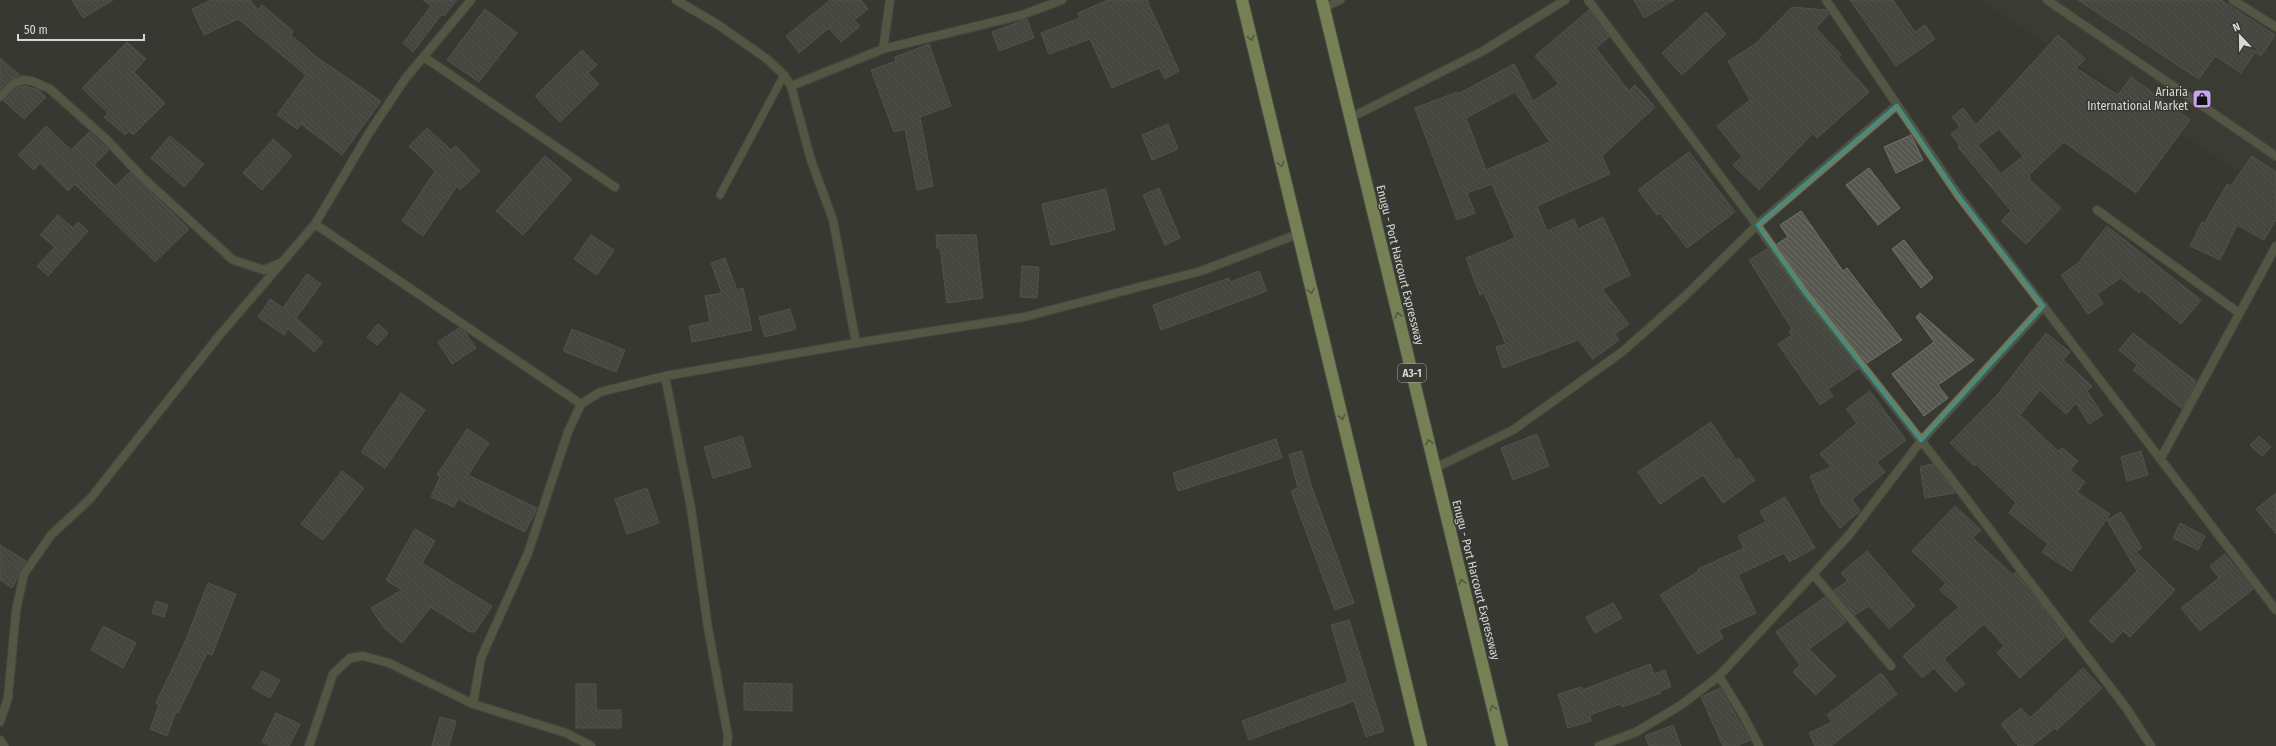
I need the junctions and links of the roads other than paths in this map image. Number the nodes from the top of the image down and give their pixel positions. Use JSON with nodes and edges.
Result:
{"nodes":[{"id":1,"x":471,"y":0,"type":"edge"},
{"id":2,"x":676,"y":0,"type":"edge"},
{"id":3,"x":890,"y":0,"type":"edge"},
{"id":4,"x":1062,"y":0,"type":"edge"},
{"id":5,"x":1242,"y":0,"type":"edge"},
{"id":6,"x":1341,"y":0,"type":"edge"},
{"id":7,"x":1565,"y":0,"type":"edge"},
{"id":8,"x":1588,"y":0,"type":"edge"},
{"id":9,"x":1826,"y":0,"type":"edge"},
{"id":10,"x":2047,"y":0,"type":"edge"},
{"id":11,"x":2233,"y":0,"type":"edge"},
{"id":12,"x":1323,"y":4,"type":"edge"},
{"id":13,"x":2276,"y":27,"type":"edge"},
{"id":14,"x":883,"y":49,"type":"junction"},
{"id":15,"x":424,"y":57,"type":"junction"},
{"id":16,"x":784,"y":75,"type":"junction"},
{"id":17,"x":791,"y":86,"type":"junction"},
{"id":18,"x":0,"y":97,"type":"edge"},
{"id":19,"x":1897,"y":105,"type":"junction"},
{"id":20,"x":1350,"y":118,"type":"junction"},
{"id":21,"x":2276,"y":156,"type":"edge"},
{"id":22,"x":615,"y":187,"type":"dead end"},
{"id":23,"x":720,"y":195,"type":"dead end"},
{"id":24,"x":2097,"y":210,"type":"dead end"},
{"id":25,"x":316,"y":224,"type":"junction"},
{"id":26,"x":1757,"y":225,"type":"junction"},
{"id":27,"x":1298,"y":234,"type":"junction"},
{"id":28,"x":2276,"y":246,"type":"edge"},
{"id":29,"x":284,"y":261,"type":"junction"},
{"id":30,"x":2044,"y":306,"type":"junction"},
{"id":31,"x":2240,"y":313,"type":"junction"},
{"id":32,"x":856,"y":343,"type":"junction"},
{"id":33,"x":665,"y":376,"type":"junction"},
{"id":34,"x":581,"y":404,"type":"junction"},
{"id":35,"x":1921,"y":441,"type":"junction"},
{"id":36,"x":2161,"y":458,"type":"junction"},
{"id":37,"x":1435,"y":468,"type":"junction"},
{"id":38,"x":1813,"y":574,"type":"junction"},
{"id":39,"x":2276,"y":610,"type":"edge"},
{"id":40,"x":1891,"y":666,"type":"dead end"},
{"id":41,"x":1719,"y":676,"type":"junction"},
{"id":42,"x":473,"y":704,"type":"junction"},
{"id":43,"x":0,"y":722,"type":"edge"},
{"id":44,"x":0,"y":740,"type":"edge"},
{"id":45,"x":4,"y":746,"type":"edge"},
{"id":46,"x":309,"y":746,"type":"edge"},
{"id":47,"x":591,"y":746,"type":"edge"},
{"id":48,"x":727,"y":746,"type":"edge"},
{"id":49,"x":1421,"y":746,"type":"edge"},
{"id":50,"x":1502,"y":746,"type":"edge"},
{"id":51,"x":1599,"y":746,"type":"edge"},
{"id":52,"x":1759,"y":746,"type":"edge"},
{"id":53,"x":2151,"y":746,"type":"edge"}],
"edges":[{"from":1,"to":15,"type":"street"},
{"from":2,"to":16,"type":"street"},
{"from":3,"to":14,"type":"street"},
{"from":4,"to":14,"type":"street"},
{"from":5,"to":27,"type":"highway","one_way":true},
{"from":6,"to":12,"type":"lane"},
{"from":7,"to":20,"type":"street"},
{"from":8,"to":26,"type":"street"},
{"from":9,"to":19,"type":"street"},
{"from":10,"to":21,"type":"street"},
{"from":11,"to":13,"type":"street"},
{"from":12,"to":20,"type":"highway","name":"Enugu - Port Harcourt Expressway","number":"A3-1"},
{"from":14,"to":17,"type":"street"},
{"from":15,"to":22,"type":"street"},
{"from":15,"to":25,"type":"street"},
{"from":16,"to":17,"type":"street"},
{"from":16,"to":23,"type":"lane"},
{"from":17,"to":32,"type":"street"},
{"from":18,"to":29,"type":"street"},
{"from":19,"to":26,"type":"street"},
{"from":19,"to":30,"type":"street"},
{"from":37,"to":20,"type":"highway","name":"Enugu - Port Harcourt Expressway","number":"A3-1","one_way":true},
{"from":24,"to":31,"type":"street"},
{"from":25,"to":29,"type":"street"},
{"from":25,"to":34,"type":"street"},
{"from":26,"to":35,"type":"street"},
{"from":26,"to":37,"type":"street"},
{"from":27,"to":32,"type":"street"},
{"from":27,"to":49,"type":"highway","one_way":true},
{"from":28,"to":31,"type":"street"},
{"from":29,"to":43,"type":"street"},
{"from":30,"to":35,"type":"street"},
{"from":30,"to":36,"type":"street"},
{"from":31,"to":36,"type":"street"},
{"from":32,"to":33,"type":"street"},
{"from":33,"to":34,"type":"street"},
{"from":33,"to":48,"type":"street"},
{"from":34,"to":42,"type":"street"},
{"from":35,"to":38,"type":"street"},
{"from":35,"to":53,"type":"street"},
{"from":36,"to":39,"type":"street"},
{"from":50,"to":37,"type":"highway","name":"Enugu - Port Harcourt Expressway","number":"A3-1","one_way":true},
{"from":38,"to":40,"type":"street"},
{"from":38,"to":41,"type":"street"},
{"from":41,"to":51,"type":"street"},
{"from":41,"to":52,"type":"street"},
{"from":42,"to":46,"type":"street"},
{"from":42,"to":47,"type":"street"},
{"from":44,"to":45,"type":"street"}]}
